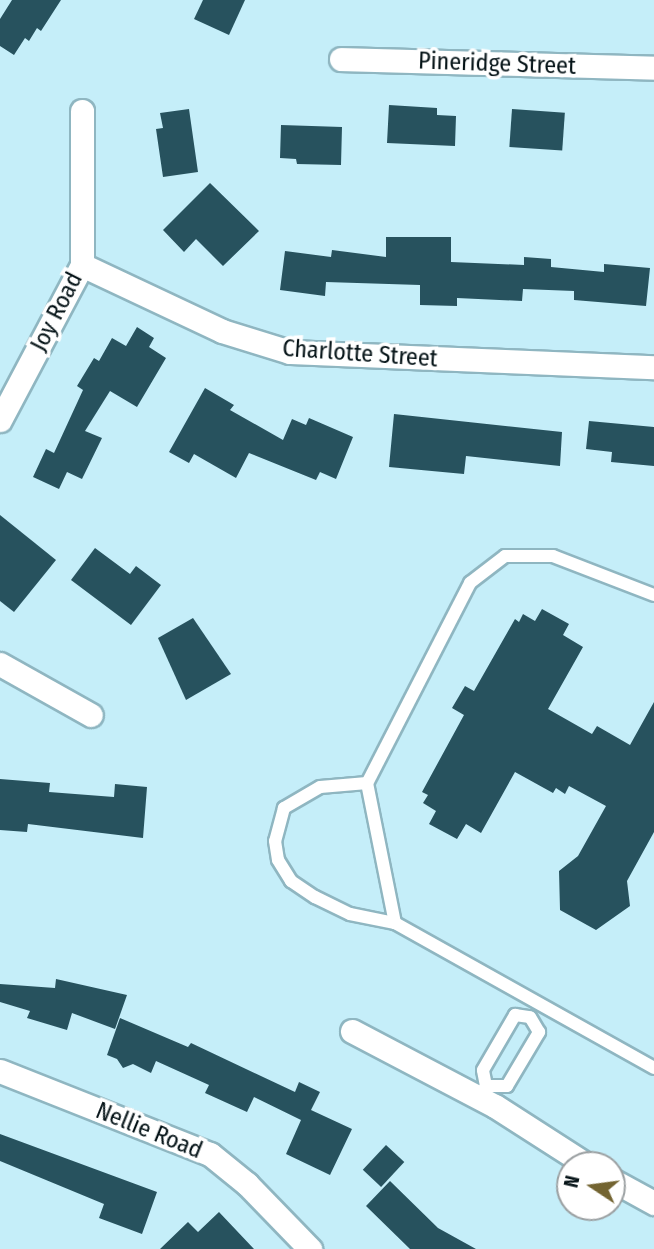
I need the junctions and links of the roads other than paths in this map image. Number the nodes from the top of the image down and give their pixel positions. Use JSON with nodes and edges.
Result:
{"nodes":[{"id":1,"x":341,"y":59,"type":"dead end"},
{"id":2,"x":654,"y":68,"type":"edge"},
{"id":3,"x":82,"y":111,"type":"dead end"},
{"id":4,"x":82,"y":265,"type":"junction"},
{"id":5,"x":654,"y":367,"type":"edge"},
{"id":6,"x":0,"y":420,"type":"edge"},
{"id":7,"x":654,"y":595,"type":"edge"},
{"id":8,"x":0,"y":664,"type":"edge"},
{"id":9,"x":90,"y":715,"type":"dead end"},
{"id":10,"x":367,"y":783,"type":"junction"},
{"id":11,"x":395,"y":923,"type":"junction"},
{"id":12,"x":537,"y":1002,"type":"junction"},
{"id":13,"x":530,"y":1017,"type":"junction"},
{"id":14,"x":352,"y":1031,"type":"dead end"},
{"id":15,"x":654,"y":1068,"type":"edge"},
{"id":16,"x":0,"y":1071,"type":"edge"},
{"id":17,"x":483,"y":1092,"type":"junction"},
{"id":18,"x":567,"y":1151,"type":"edge"},
{"id":19,"x":626,"y":1188,"type":"edge"},
{"id":20,"x":654,"y":1203,"type":"edge"},
{"id":21,"x":310,"y":1249,"type":"edge"}],
"edges":[{"from":1,"to":2,"type":"street","name":"Pineridge Street"},
{"from":3,"to":4,"type":"street","name":"Joy Road"},
{"from":4,"to":5,"type":"street","name":"Charlotte Street"},
{"from":4,"to":6,"type":"street","name":"Joy Road"},
{"from":7,"to":10,"type":"lane"},
{"from":8,"to":9,"type":"street"},
{"from":10,"to":11,"type":"lane"},
{"from":10,"to":11,"type":"lane"},
{"from":11,"to":12,"type":"lane"},
{"from":12,"to":13,"type":"lane"},
{"from":12,"to":15,"type":"lane"},
{"from":13,"to":17,"type":"lane"},
{"from":13,"to":17,"type":"lane"},
{"from":14,"to":17,"type":"street"},
{"from":16,"to":21,"type":"street","name":"Nellie Road"},
{"from":17,"to":18,"type":"street"},
{"from":19,"to":20,"type":"street"}]}
